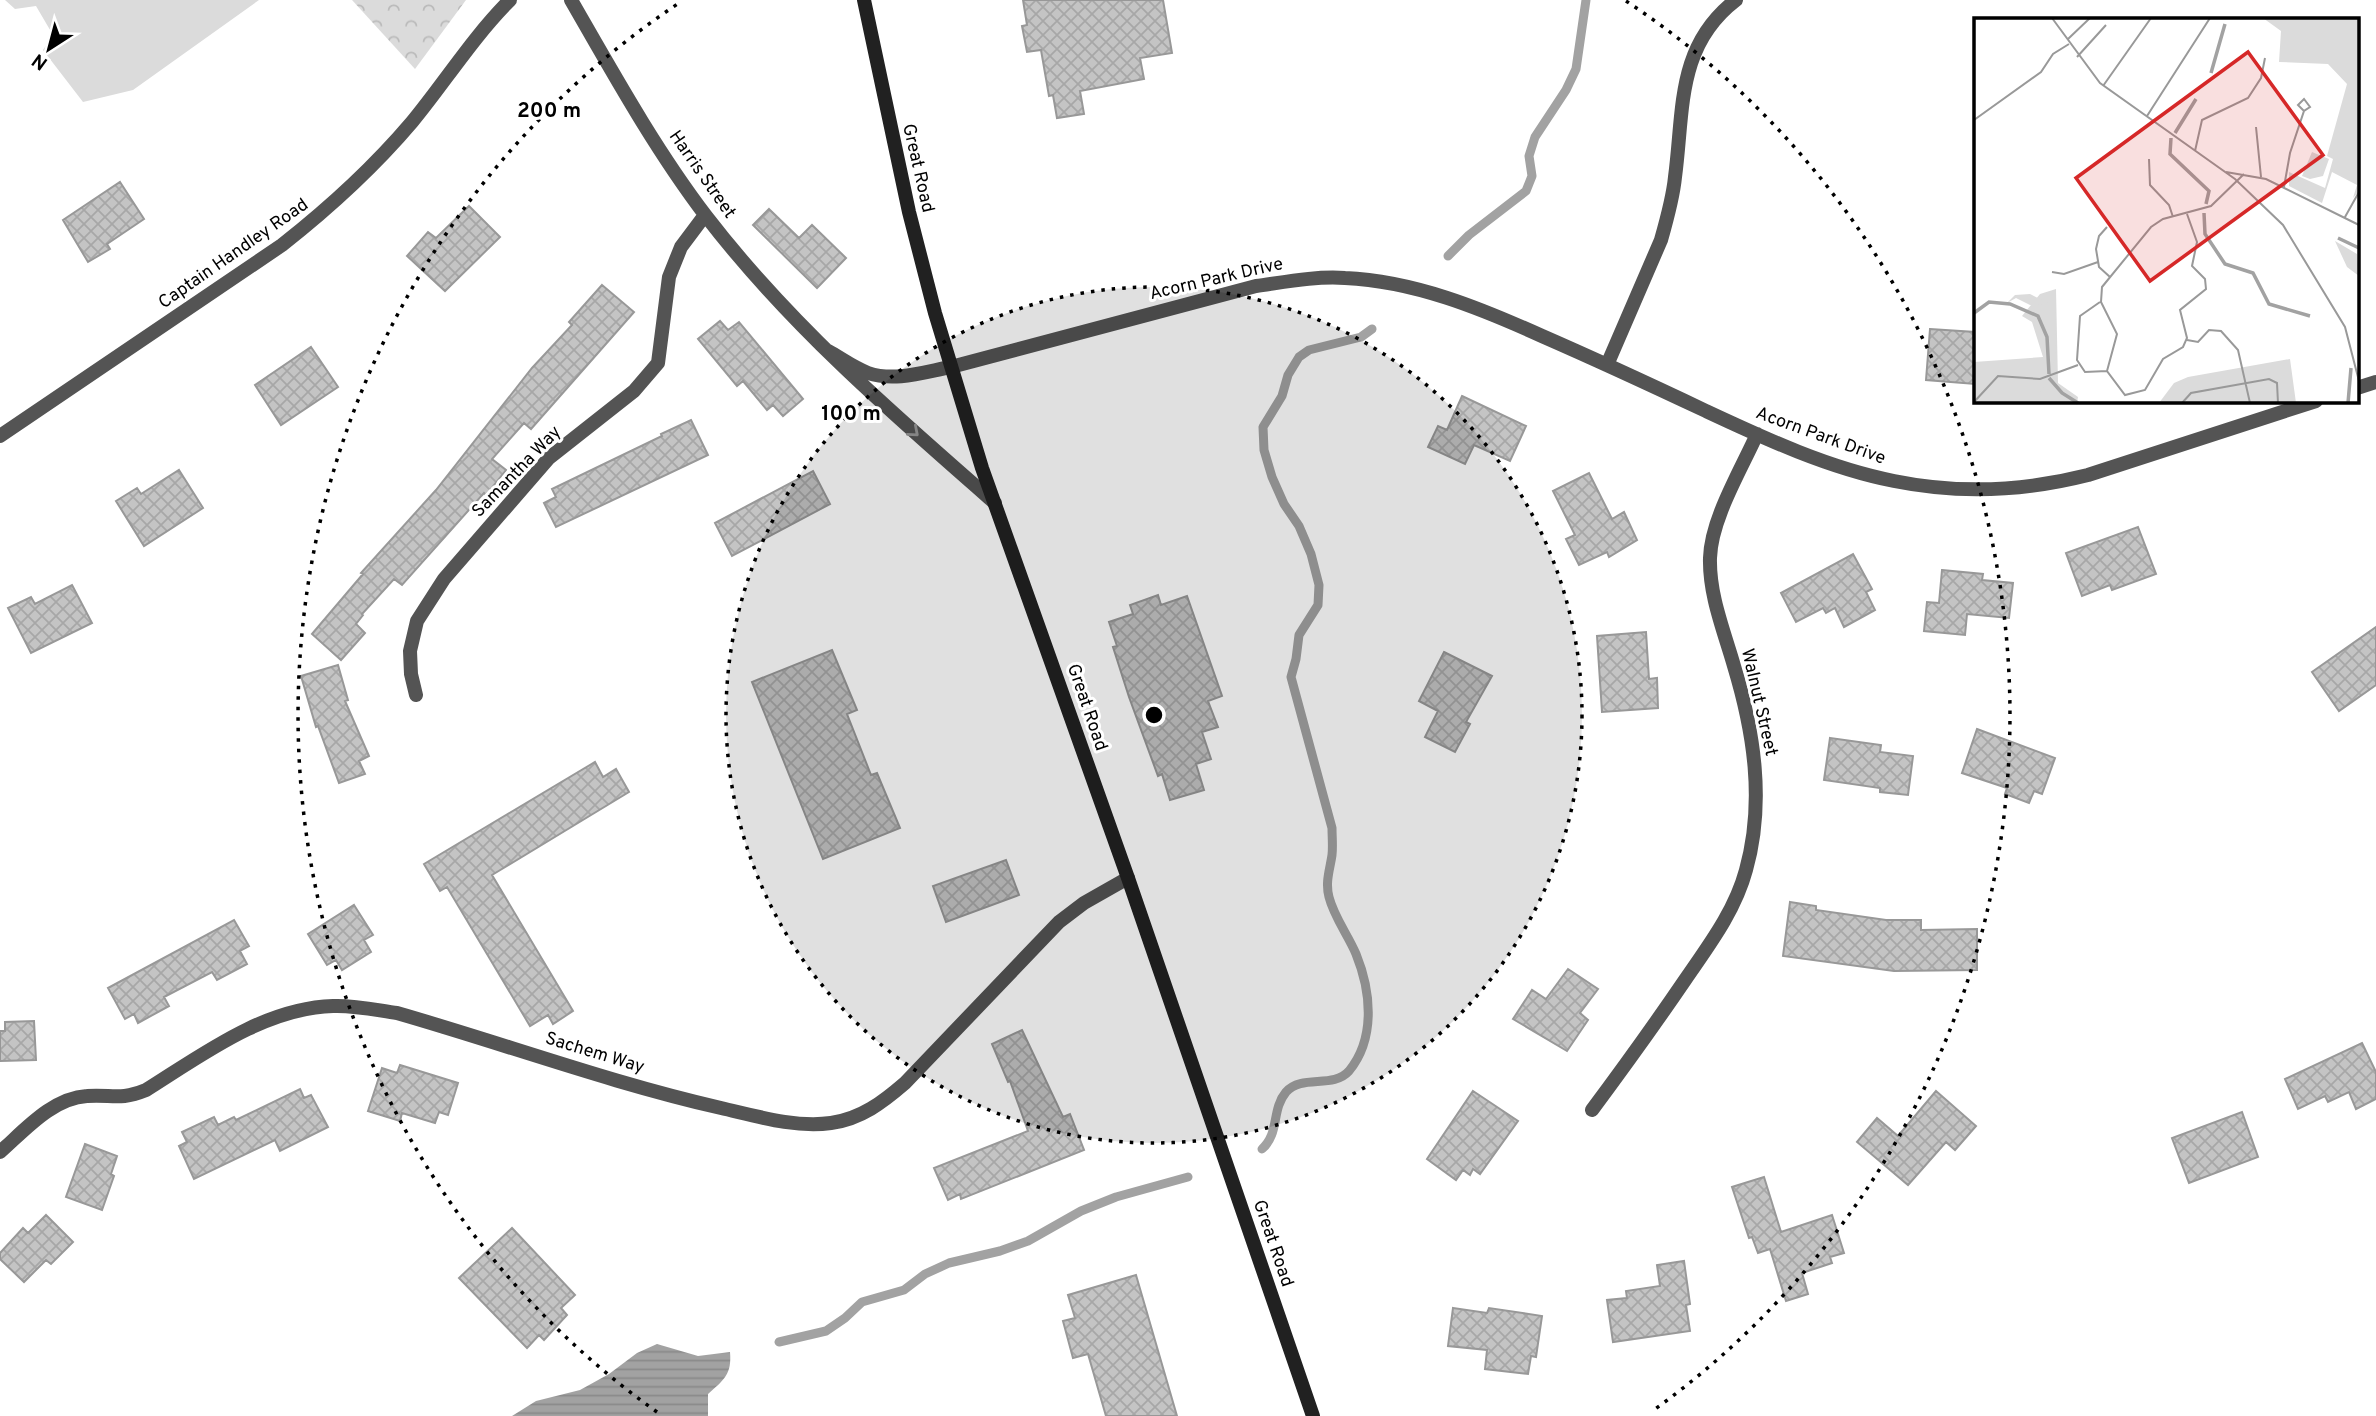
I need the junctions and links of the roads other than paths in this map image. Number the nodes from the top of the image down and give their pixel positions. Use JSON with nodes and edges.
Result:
{"nodes":[{"id":1,"x":510,"y":0,"type":"edge"},
{"id":2,"x":571,"y":0,"type":"edge"},
{"id":3,"x":864,"y":0,"type":"edge"},
{"id":4,"x":1736,"y":0,"type":"edge"},
{"id":5,"x":705,"y":215,"type":"junction"},
{"id":6,"x":828,"y":351,"type":"junction"},
{"id":7,"x":1607,"y":365,"type":"junction"},
{"id":8,"x":951,"y":367,"type":"junction"},
{"id":9,"x":2376,"y":382,"type":"edge"},
{"id":10,"x":2358,"y":388,"type":"edge"},
{"id":11,"x":2313,"y":402,"type":"edge"},
{"id":12,"x":1756,"y":434,"type":"junction"},
{"id":13,"x":0,"y":436,"type":"edge"},
{"id":14,"x":995,"y":503,"type":"junction"},
{"id":15,"x":416,"y":695,"type":"dead end"},
{"id":16,"x":1128,"y":878,"type":"junction"},
{"id":17,"x":1592,"y":1110,"type":"dead end"},
{"id":18,"x":0,"y":1152,"type":"edge"},
{"id":19,"x":1313,"y":1416,"type":"edge"}],
"edges":[{"from":1,"to":13,"type":"street","name":"Captain Handley Road"},
{"from":2,"to":5,"type":"street","name":"Harris Street"},
{"from":3,"to":8,"type":"main road","name":"Great Road"},
{"from":4,"to":7,"type":"street"},
{"from":5,"to":6,"type":"street","name":"Harris Street"},
{"from":5,"to":15,"type":"street","name":"Samantha Way"},
{"from":6,"to":8,"type":"street","name":"Harris Street"},
{"from":6,"to":14,"type":"street","name":"Harris Street","one_way":true},
{"from":7,"to":8,"type":"street","name":"Acorn Park Drive"},
{"from":7,"to":12,"type":"street","name":"Acorn Park Drive"},
{"from":8,"to":14,"type":"main road","name":"Great Road"},
{"from":9,"to":10,"type":"street"},
{"from":11,"to":12,"type":"street","name":"Acorn Park Drive"},
{"from":12,"to":17,"type":"street","name":"Walnut Street"},
{"from":14,"to":16,"type":"main road","name":"Great Road"},
{"from":16,"to":18,"type":"street","name":"Sachem Way"},
{"from":16,"to":19,"type":"main road","name":"Great Road"}]}
